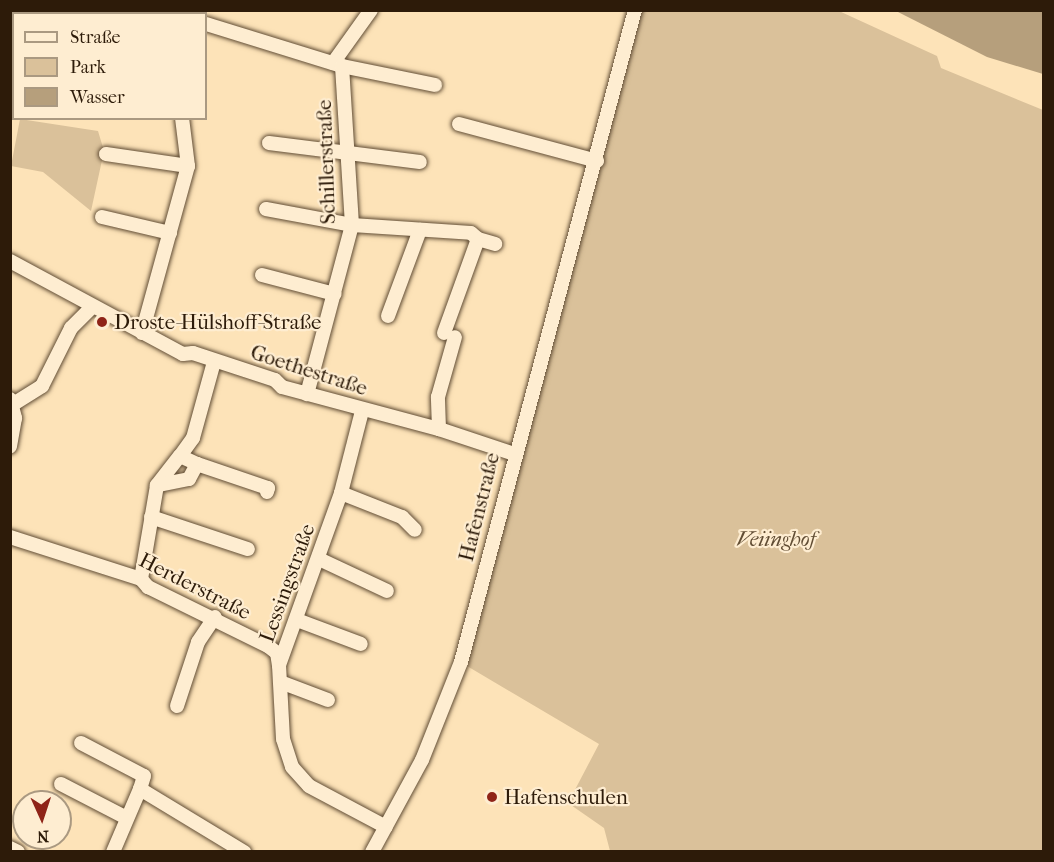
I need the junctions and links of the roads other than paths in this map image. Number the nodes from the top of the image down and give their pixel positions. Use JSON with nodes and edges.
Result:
{"nodes":[{"id":1,"x":371,"y":10,"type":"edge"},
{"id":2,"x":635,"y":10,"type":"edge"},
{"id":3,"x":207,"y":24,"type":"edge"},
{"id":4,"x":337,"y":65,"type":"junction"},
{"id":5,"x":435,"y":85,"type":"dead end"},
{"id":6,"x":182,"y":120,"type":"edge"},
{"id":7,"x":459,"y":124,"type":"dead end"},
{"id":8,"x":269,"y":143,"type":"dead end"},
{"id":9,"x":106,"y":154,"type":"dead end"},
{"id":10,"x":349,"y":154,"type":"junction"},
{"id":11,"x":597,"y":161,"type":"junction"},
{"id":12,"x":420,"y":162,"type":"dead end"},
{"id":13,"x":189,"y":166,"type":"junction"},
{"id":14,"x":266,"y":209,"type":"dead end"},
{"id":15,"x":102,"y":217,"type":"dead end"},
{"id":16,"x":352,"y":225,"type":"junction"},
{"id":17,"x":420,"y":230,"type":"junction"},
{"id":18,"x":170,"y":233,"type":"junction"},
{"id":19,"x":477,"y":239,"type":"junction"},
{"id":20,"x":495,"y":244,"type":"dead end"},
{"id":21,"x":10,"y":261,"type":"edge"},
{"id":22,"x":262,"y":275,"type":"dead end"},
{"id":23,"x":335,"y":294,"type":"junction"},
{"id":24,"x":91,"y":308,"type":"junction"},
{"id":25,"x":388,"y":316,"type":"dead end"},
{"id":26,"x":142,"y":333,"type":"junction"},
{"id":27,"x":214,"y":362,"type":"junction"},
{"id":28,"x":307,"y":394,"type":"junction"},
{"id":29,"x":13,"y":401,"type":"edge"},
{"id":30,"x":362,"y":411,"type":"junction"},
{"id":31,"x":439,"y":429,"type":"junction"},
{"id":32,"x":11,"y":440,"type":"edge"},
{"id":33,"x":514,"y":454,"type":"junction"},
{"id":34,"x":180,"y":456,"type":"junction"},
{"id":35,"x":197,"y":464,"type":"junction"},
{"id":36,"x":157,"y":485,"type":"junction"},
{"id":37,"x":267,"y":492,"type":"dead end"},
{"id":38,"x":341,"y":493,"type":"junction"},
{"id":39,"x":151,"y":517,"type":"junction"},
{"id":40,"x":415,"y":530,"type":"dead end"},
{"id":41,"x":10,"y":537,"type":"edge"},
{"id":42,"x":248,"y":549,"type":"dead end"},
{"id":43,"x":319,"y":559,"type":"junction"},
{"id":44,"x":141,"y":579,"type":"junction"},
{"id":45,"x":387,"y":591,"type":"dead end"},
{"id":46,"x":215,"y":617,"type":"junction"},
{"id":47,"x":297,"y":620,"type":"junction"},
{"id":48,"x":361,"y":644,"type":"dead end"},
{"id":49,"x":279,"y":665,"type":"junction"},
{"id":50,"x":283,"y":683,"type":"junction"},
{"id":51,"x":328,"y":700,"type":"dead end"},
{"id":52,"x":177,"y":706,"type":"dead end"},
{"id":53,"x":81,"y":743,"type":"dead end"},
{"id":54,"x":61,"y":784,"type":"dead end"},
{"id":55,"x":140,"y":789,"type":"junction"},
{"id":56,"x":128,"y":818,"type":"junction"},
{"id":57,"x":386,"y":827,"type":"junction"},
{"id":58,"x":10,"y":848,"type":"edge"},
{"id":59,"x":18,"y":852,"type":"edge"},
{"id":60,"x":113,"y":852,"type":"edge"},
{"id":61,"x":244,"y":852,"type":"edge"},
{"id":62,"x":372,"y":852,"type":"edge"}],
"edges":[{"from":1,"to":4,"type":"street"},
{"from":2,"to":11,"type":"street","name":"Hafenstraße"},
{"from":3,"to":4,"type":"street"},
{"from":4,"to":5,"type":"street"},
{"from":4,"to":10,"type":"street","name":"Schillerstraße"},
{"from":6,"to":13,"type":"street"},
{"from":7,"to":11,"type":"street"},
{"from":8,"to":10,"type":"street"},
{"from":9,"to":13,"type":"street"},
{"from":10,"to":12,"type":"street"},
{"from":10,"to":16,"type":"street","name":"Schillerstraße"},
{"from":11,"to":33,"type":"street","name":"Hafenstraße"},
{"from":13,"to":18,"type":"street"},
{"from":14,"to":16,"type":"street"},
{"from":15,"to":18,"type":"street"},
{"from":16,"to":17,"type":"street"},
{"from":16,"to":23,"type":"street","name":"Schillerstraße"},
{"from":17,"to":19,"type":"street"},
{"from":17,"to":25,"type":"street"},
{"from":18,"to":26,"type":"street"},
{"from":19,"to":20,"type":"street"},
{"from":19,"to":31,"type":"street"},
{"from":21,"to":24,"type":"street","name":"Goethestraße"},
{"from":22,"to":23,"type":"street"},
{"from":23,"to":28,"type":"street","name":"Schillerstraße"},
{"from":24,"to":26,"type":"street","name":"Goethestraße"},
{"from":24,"to":29,"type":"street"},
{"from":26,"to":27,"type":"street","name":"Goethestraße"},
{"from":27,"to":28,"type":"street","name":"Goethestraße"},
{"from":27,"to":34,"type":"street"},
{"from":28,"to":30,"type":"street","name":"Goethestraße"},
{"from":29,"to":32,"type":"street"},
{"from":30,"to":31,"type":"street","name":"Goethestraße"},
{"from":30,"to":38,"type":"street","name":"Lessingstraße"},
{"from":31,"to":33,"type":"street","name":"Goethestraße"},
{"from":33,"to":57,"type":"street","name":"Hafenstraße"},
{"from":34,"to":35,"type":"street"},
{"from":34,"to":36,"type":"street"},
{"from":35,"to":36,"type":"street"},
{"from":35,"to":37,"type":"street"},
{"from":36,"to":39,"type":"street"},
{"from":38,"to":40,"type":"street"},
{"from":38,"to":43,"type":"street","name":"Lessingstraße"},
{"from":39,"to":42,"type":"street"},
{"from":39,"to":44,"type":"street"},
{"from":41,"to":44,"type":"street","name":"Herderstraße"},
{"from":43,"to":45,"type":"street"},
{"from":43,"to":47,"type":"street","name":"Lessingstraße"},
{"from":44,"to":46,"type":"street","name":"Herderstraße"},
{"from":46,"to":49,"type":"street","name":"Herderstraße"},
{"from":46,"to":52,"type":"street"},
{"from":47,"to":48,"type":"street"},
{"from":47,"to":49,"type":"street","name":"Lessingstraße"},
{"from":49,"to":50,"type":"street","name":"Lessingstraße"},
{"from":50,"to":51,"type":"street"},
{"from":50,"to":57,"type":"street","name":"Lessingstraße"},
{"from":53,"to":55,"type":"street"},
{"from":54,"to":56,"type":"street"},
{"from":55,"to":56,"type":"street"},
{"from":55,"to":61,"type":"street"},
{"from":56,"to":60,"type":"street"},
{"from":57,"to":62,"type":"street","name":"Hafenstraße"},
{"from":58,"to":59,"type":"street"}]}
